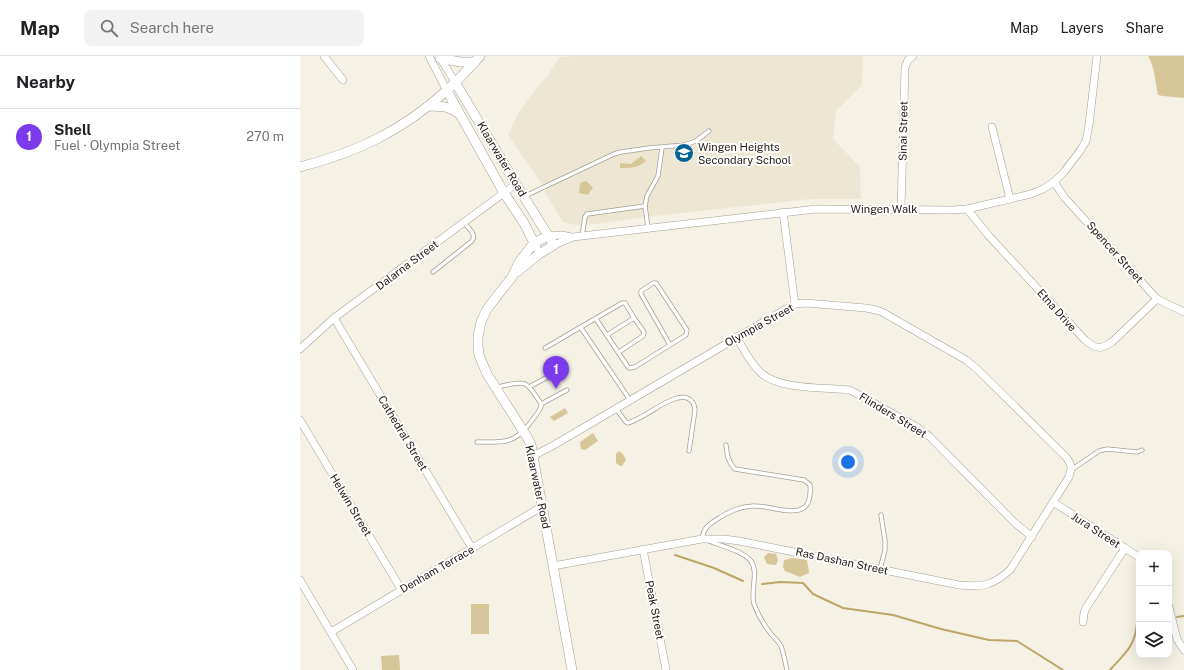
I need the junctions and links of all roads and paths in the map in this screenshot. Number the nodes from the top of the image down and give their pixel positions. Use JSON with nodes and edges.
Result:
{"nodes":[{"id":1,"x":324,"y":56,"type":"edge"},
{"id":2,"x":429,"y":56,"type":"edge"},
{"id":3,"x":913,"y":56,"type":"edge"},
{"id":4,"x":1097,"y":56,"type":"edge"},
{"id":5,"x":440,"y":57,"type":"edge"},
{"id":6,"x":478,"y":59,"type":"edge"},
{"id":7,"x":343,"y":80,"type":"dead end"},
{"id":8,"x":455,"y":82,"type":"junction"},
{"id":9,"x":446,"y":91,"type":"junction"},
{"id":10,"x":428,"y":106,"type":"junction"},
{"id":11,"x":461,"y":116,"type":"junction"},
{"id":12,"x":992,"y":127,"type":"dead end"},
{"id":13,"x":710,"y":131,"type":"dead end"},
{"id":14,"x":662,"y":148,"type":"junction"},
{"id":15,"x":300,"y":167,"type":"edge"},
{"id":16,"x":1054,"y":182,"type":"junction"},
{"id":17,"x":516,"y":184,"type":"junction"},
{"id":18,"x":504,"y":193,"type":"junction"},
{"id":19,"x":524,"y":197,"type":"junction"},
{"id":20,"x":1010,"y":199,"type":"junction"},
{"id":21,"x":645,"y":206,"type":"junction"},
{"id":22,"x":901,"y":209,"type":"junction"},
{"id":23,"x":967,"y":209,"type":"junction"},
{"id":24,"x":783,"y":212,"type":"junction"},
{"id":25,"x":464,"y":222,"type":"junction"},
{"id":26,"x":648,"y":228,"type":"junction"},
{"id":27,"x":548,"y":236,"type":"junction"},
{"id":28,"x":582,"y":236,"type":"junction"},
{"id":29,"x":573,"y":237,"type":"junction"},
{"id":30,"x":534,"y":243,"type":"junction"},
{"id":31,"x":554,"y":245,"type":"junction"},
{"id":32,"x":539,"y":254,"type":"junction"},
{"id":33,"x":433,"y":272,"type":"dead end"},
{"id":34,"x":512,"y":277,"type":"junction"},
{"id":35,"x":1157,"y":299,"type":"junction"},
{"id":36,"x":795,"y":304,"type":"junction"},
{"id":37,"x":1184,"y":312,"type":"edge"},
{"id":38,"x":334,"y":318,"type":"junction"},
{"id":39,"x":634,"y":318,"type":"junction"},
{"id":40,"x":596,"y":319,"type":"junction"},
{"id":41,"x":581,"y":328,"type":"junction"},
{"id":42,"x":607,"y":335,"type":"junction"},
{"id":43,"x":736,"y":337,"type":"junction"},
{"id":44,"x":670,"y":346,"type":"junction"},
{"id":45,"x":300,"y":348,"type":"edge"},
{"id":46,"x":545,"y":348,"type":"dead end"},
{"id":47,"x":619,"y":352,"type":"junction"},
{"id":48,"x":557,"y":372,"type":"dead end"},
{"id":49,"x":529,"y":386,"type":"junction"},
{"id":50,"x":496,"y":388,"type":"junction"},
{"id":51,"x":567,"y":390,"type":"dead end"},
{"id":52,"x":630,"y":400,"type":"junction"},
{"id":53,"x":541,"y":404,"type":"junction"},
{"id":54,"x":616,"y":408,"type":"junction"},
{"id":55,"x":300,"y":420,"type":"edge"},
{"id":56,"x":524,"y":431,"type":"junction"},
{"id":57,"x":477,"y":442,"type":"dead end"},
{"id":58,"x":726,"y":445,"type":"dead end"},
{"id":59,"x":1142,"y":450,"type":"dead end"},
{"id":60,"x":689,"y":451,"type":"dead end"},
{"id":61,"x":534,"y":456,"type":"junction"},
{"id":62,"x":1071,"y":470,"type":"junction"},
{"id":63,"x":1053,"y":502,"type":"junction"},
{"id":64,"x":543,"y":506,"type":"junction"},
{"id":65,"x":880,"y":515,"type":"dead end"},
{"id":66,"x":1032,"y":537,"type":"junction"},
{"id":67,"x":702,"y":539,"type":"junction"},
{"id":68,"x":472,"y":548,"type":"junction"},
{"id":69,"x":1125,"y":548,"type":"junction"},
{"id":70,"x":643,"y":549,"type":"junction"},
{"id":71,"x":1136,"y":555,"type":"edge"},
{"id":72,"x":553,"y":566,"type":"junction"},
{"id":73,"x":880,"y":569,"type":"junction"},
{"id":74,"x":300,"y":580,"type":"edge"},
{"id":75,"x":401,"y":589,"type":"junction"},
{"id":76,"x":1172,"y":619,"type":"edge"},
{"id":77,"x":1083,"y":622,"type":"dead end"},
{"id":78,"x":331,"y":632,"type":"junction"},
{"id":79,"x":1184,"y":650,"type":"edge"},
{"id":80,"x":353,"y":670,"type":"edge"},
{"id":81,"x":572,"y":670,"type":"edge"},
{"id":82,"x":666,"y":670,"type":"edge"},
{"id":83,"x":787,"y":670,"type":"edge"}],
"edges":[{"from":1,"to":7,"type":"street"},
{"from":2,"to":9,"type":"street"},
{"from":3,"to":22,"type":"street","name":"Sinai Street"},
{"from":4,"to":16,"type":"street","name":"Wingen Walk"},
{"from":5,"to":6,"type":"street"},
{"from":5,"to":8,"type":"street"},
{"from":6,"to":8,"type":"street"},
{"from":8,"to":9,"type":"street"},
{"from":8,"to":17,"type":"street","name":"Klaarwater Road"},
{"from":9,"to":10,"type":"street"},
{"from":9,"to":11,"type":"street","name":"Klaarwater Road"},
{"from":10,"to":11,"type":"street"},
{"from":10,"to":15,"type":"street"},
{"from":11,"to":18,"type":"street","name":"Klaarwater Road"},
{"from":12,"to":20,"type":"street"},
{"from":13,"to":14,"type":"lane"},
{"from":14,"to":19,"type":"lane"},
{"from":14,"to":21,"type":"lane"},
{"from":16,"to":20,"type":"street","name":"Wingen Walk"},
{"from":16,"to":35,"type":"street","name":"Spencer Street"},
{"from":17,"to":18,"type":"street","name":"Dalarna Street"},
{"from":17,"to":19,"type":"street","name":"Klaarwater Road"},
{"from":18,"to":25,"type":"street","name":"Dalarna Street"},
{"from":18,"to":30,"type":"street","name":"Klaarwater Road"},
{"from":19,"to":27,"type":"street","name":"Klaarwater Road"},
{"from":20,"to":23,"type":"street","name":"Wingen Walk"},
{"from":21,"to":26,"type":"lane"},
{"from":21,"to":28,"type":"lane"},
{"from":22,"to":23,"type":"street","name":"Wingen Walk"},
{"from":22,"to":24,"type":"street","name":"Wingen Walk"},
{"from":23,"to":35,"type":"street","name":"Etna Drive"},
{"from":24,"to":26,"type":"street","name":"Wingen Walk"},
{"from":24,"to":36,"type":"street"},
{"from":25,"to":33,"type":"lane"},
{"from":25,"to":38,"type":"street","name":"Dalarna Street"},
{"from":26,"to":28,"type":"street","name":"Wingen Walk"},
{"from":27,"to":29,"type":"street","name":"Wingen Walk"},
{"from":27,"to":30,"type":"street","name":"Klaarwater Road"},
{"from":27,"to":31,"type":"street","name":"Klaarwater Road"},
{"from":28,"to":29,"type":"street","name":"Wingen Walk"},
{"from":29,"to":31,"type":"street","name":"Wingen Walk"},
{"from":30,"to":32,"type":"street","name":"Klaarwater Road"},
{"from":30,"to":34,"type":"street","name":"Klaarwater Road"},
{"from":31,"to":32,"type":"street","name":"Klaarwater Road"},
{"from":32,"to":34,"type":"street","name":"Klaarwater Road"},
{"from":34,"to":50,"type":"street","name":"Klaarwater Road"},
{"from":35,"to":37,"type":"street","name":"Spencer Street"},
{"from":36,"to":43,"type":"street","name":"Olympia Street"},
{"from":36,"to":62,"type":"street","name":"Olympia Street"},
{"from":38,"to":45,"type":"street","name":"Dalarna Street"},
{"from":38,"to":68,"type":"street","name":"Cathedral Street"},
{"from":39,"to":40,"type":"lane"},
{"from":39,"to":42,"type":"lane"},
{"from":39,"to":47,"type":"lane"},
{"from":40,"to":41,"type":"lane"},
{"from":40,"to":42,"type":"lane"},
{"from":41,"to":46,"type":"lane"},
{"from":41,"to":52,"type":"lane"},
{"from":42,"to":47,"type":"lane"},
{"from":43,"to":52,"type":"street","name":"Olympia Street"},
{"from":43,"to":66,"type":"street","name":"Flinders Street"},
{"from":44,"to":44,"type":"lane"},
{"from":44,"to":47,"type":"lane"},
{"from":48,"to":49,"type":"lane"},
{"from":49,"to":50,"type":"lane"},
{"from":49,"to":53,"type":"lane"},
{"from":50,"to":56,"type":"street","name":"Klaarwater Road"},
{"from":51,"to":53,"type":"lane"},
{"from":52,"to":54,"type":"street","name":"Olympia Street"},
{"from":53,"to":56,"type":"lane"},
{"from":54,"to":60,"type":"lane"},
{"from":54,"to":61,"type":"street","name":"Olympia Street"},
{"from":55,"to":75,"type":"street","name":"Helwin Street"},
{"from":56,"to":57,"type":"lane"},
{"from":56,"to":61,"type":"street","name":"Klaarwater Road"},
{"from":58,"to":67,"type":"lane"},
{"from":59,"to":62,"type":"lane"},
{"from":61,"to":64,"type":"street","name":"Klaarwater Road"},
{"from":62,"to":63,"type":"street","name":"Ras Dashan Street"},
{"from":63,"to":66,"type":"street","name":"Ras Dashan Street"},
{"from":63,"to":69,"type":"street","name":"Jura Street"},
{"from":64,"to":68,"type":"street","name":"Denham Terrace"},
{"from":64,"to":72,"type":"street","name":"Klaarwater Road"},
{"from":65,"to":73,"type":"lane"},
{"from":66,"to":73,"type":"street","name":"Ras Dashan Street"},
{"from":67,"to":70,"type":"street","name":"Ras Dashan Street"},
{"from":67,"to":73,"type":"street","name":"Ras Dashan Street"},
{"from":67,"to":83,"type":"lane"},
{"from":68,"to":75,"type":"street","name":"Denham Terrace"},
{"from":69,"to":71,"type":"street","name":"Jura Street"},
{"from":69,"to":77,"type":"street"},
{"from":70,"to":72,"type":"street","name":"Ras Dashan Street"},
{"from":70,"to":82,"type":"street","name":"Peak Street"},
{"from":72,"to":81,"type":"street","name":"Klaarwater Road"},
{"from":74,"to":78,"type":"street"},
{"from":75,"to":78,"type":"street","name":"Denham Terrace"},
{"from":76,"to":79,"type":"street"},
{"from":78,"to":80,"type":"street"}]}
